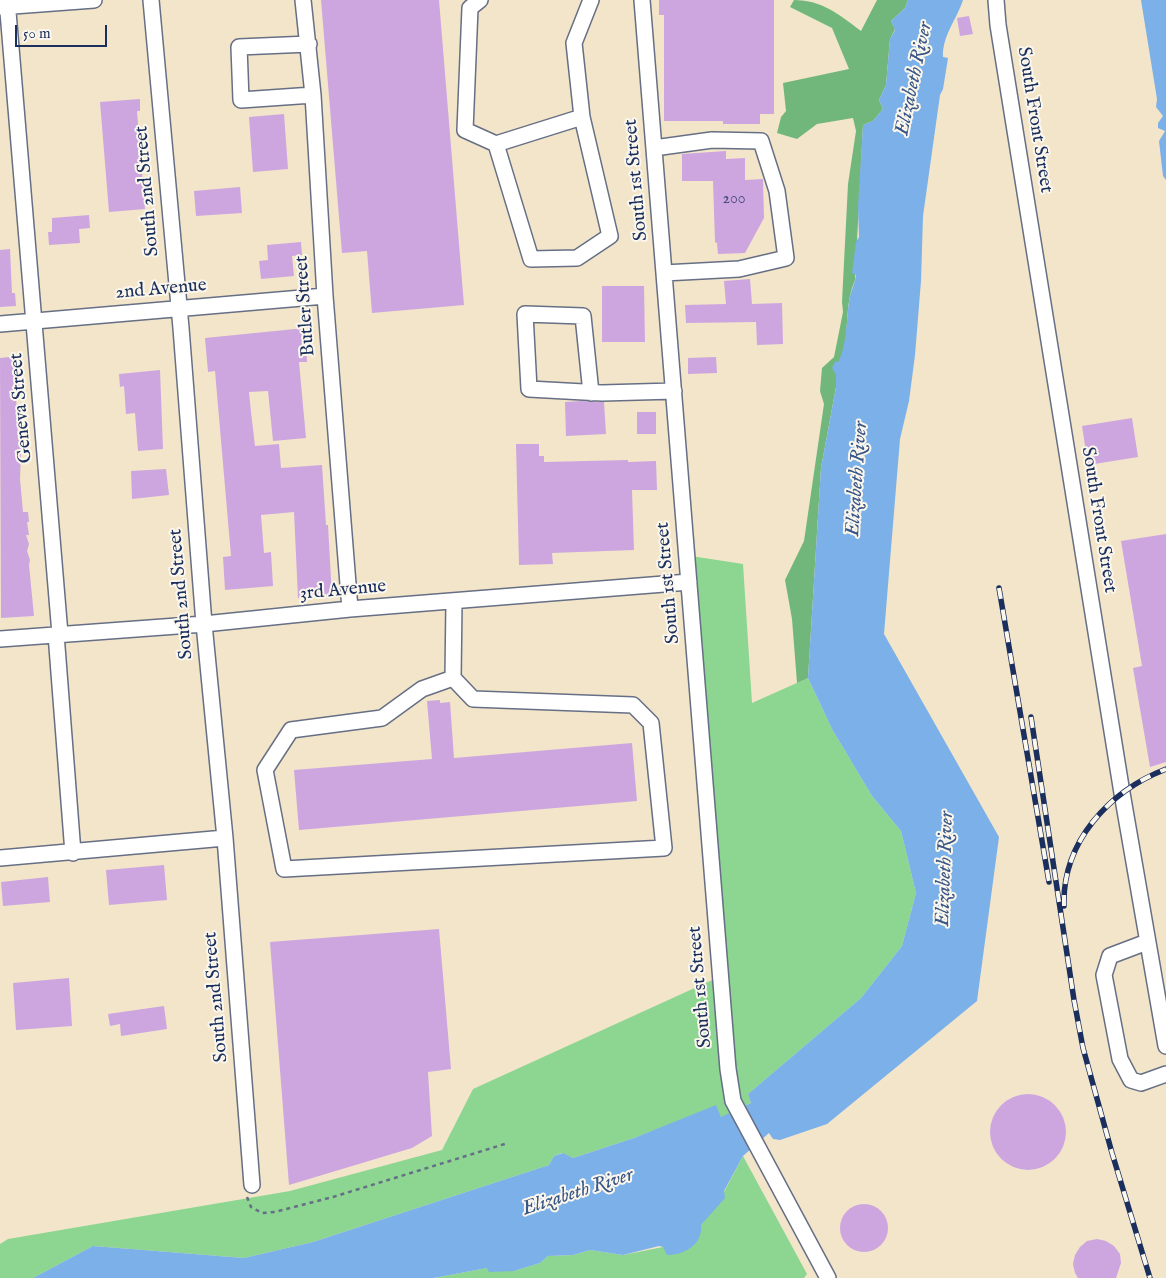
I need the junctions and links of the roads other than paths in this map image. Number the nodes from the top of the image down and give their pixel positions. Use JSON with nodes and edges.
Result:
{"nodes":[{"id":1,"x":94,"y":0,"type":"edge"},
{"id":2,"x":150,"y":0,"type":"edge"},
{"id":3,"x":303,"y":0,"type":"edge"},
{"id":4,"x":480,"y":0,"type":"edge"},
{"id":5,"x":591,"y":0,"type":"edge"},
{"id":6,"x":642,"y":0,"type":"edge"},
{"id":7,"x":996,"y":0,"type":"edge"},
{"id":8,"x":5,"y":5,"type":"edge"},
{"id":9,"x":309,"y":44,"type":"junction"},
{"id":10,"x":313,"y":95,"type":"junction"},
{"id":11,"x":582,"y":117,"type":"junction"},
{"id":12,"x":496,"y":144,"type":"junction"},
{"id":13,"x":654,"y":148,"type":"junction"},
{"id":14,"x":664,"y":273,"type":"junction"},
{"id":15,"x":325,"y":296,"type":"junction"},
{"id":16,"x":179,"y":309,"type":"junction"},
{"id":17,"x":34,"y":322,"type":"junction"},
{"id":18,"x":0,"y":324,"type":"edge"},
{"id":19,"x":674,"y":391,"type":"junction"},
{"id":20,"x":591,"y":393,"type":"junction"},
{"id":21,"x":689,"y":582,"type":"junction"},
{"id":22,"x":454,"y":602,"type":"junction"},
{"id":23,"x":350,"y":609,"type":"junction"},
{"id":24,"x":204,"y":624,"type":"junction"},
{"id":25,"x":58,"y":634,"type":"junction"},
{"id":26,"x":0,"y":639,"type":"edge"},
{"id":27,"x":453,"y":678,"type":"junction"},
{"id":28,"x":225,"y":838,"type":"junction"},
{"id":29,"x":73,"y":853,"type":"junction"},
{"id":30,"x":0,"y":858,"type":"edge"},
{"id":31,"x":1147,"y":942,"type":"junction"},
{"id":32,"x":1166,"y":1046,"type":"edge"},
{"id":33,"x":1166,"y":1074,"type":"edge"},
{"id":34,"x":252,"y":1185,"type":"road end"},
{"id":35,"x":828,"y":1278,"type":"edge"}],
"edges":[{"from":1,"to":8,"type":"street"},
{"from":2,"to":16,"type":"street","name":"South 2nd Street"},
{"from":3,"to":9,"type":"street","name":"Butler Street"},
{"from":4,"to":12,"type":"street"},
{"from":5,"to":11,"type":"street"},
{"from":6,"to":13,"type":"street","name":"South 1st Street"},
{"from":7,"to":31,"type":"street","name":"South Front Street"},
{"from":8,"to":17,"type":"street","name":"Geneva Street"},
{"from":9,"to":10,"type":"street","name":"Butler Street"},
{"from":9,"to":10,"type":"street"},
{"from":10,"to":15,"type":"street","name":"Butler Street"},
{"from":11,"to":12,"type":"street"},
{"from":11,"to":12,"type":"street"},
{"from":13,"to":14,"type":"street","name":"South 1st Street"},
{"from":13,"to":14,"type":"street"},
{"from":14,"to":19,"type":"street","name":"South 1st Street"},
{"from":15,"to":16,"type":"street","name":"2nd Avenue"},
{"from":15,"to":23,"type":"street","name":"Butler Street"},
{"from":16,"to":17,"type":"street","name":"2nd Avenue"},
{"from":16,"to":24,"type":"street","name":"South 2nd Street"},
{"from":17,"to":18,"type":"street","name":"2nd Avenue"},
{"from":17,"to":25,"type":"street","name":"Geneva Street"},
{"from":19,"to":20,"type":"street"},
{"from":19,"to":21,"type":"street","name":"South 1st Street"},
{"from":20,"to":20,"type":"street"},
{"from":21,"to":22,"type":"street","name":"3rd Avenue"},
{"from":21,"to":35,"type":"street","name":"South 1st Street"},
{"from":22,"to":23,"type":"street","name":"3rd Avenue"},
{"from":22,"to":27,"type":"street"},
{"from":23,"to":24,"type":"street","name":"3rd Avenue"},
{"from":24,"to":25,"type":"street","name":"3rd Avenue"},
{"from":24,"to":28,"type":"street","name":"South 2nd Street"},
{"from":25,"to":26,"type":"street","name":"3rd Avenue"},
{"from":25,"to":29,"type":"street","name":"Geneva Street"},
{"from":27,"to":27,"type":"street"},
{"from":28,"to":29,"type":"street"},
{"from":28,"to":34,"type":"street","name":"South 2nd Street"},
{"from":29,"to":30,"type":"street"},
{"from":31,"to":32,"type":"street","name":"South Front Street"},
{"from":31,"to":33,"type":"street"}]}
